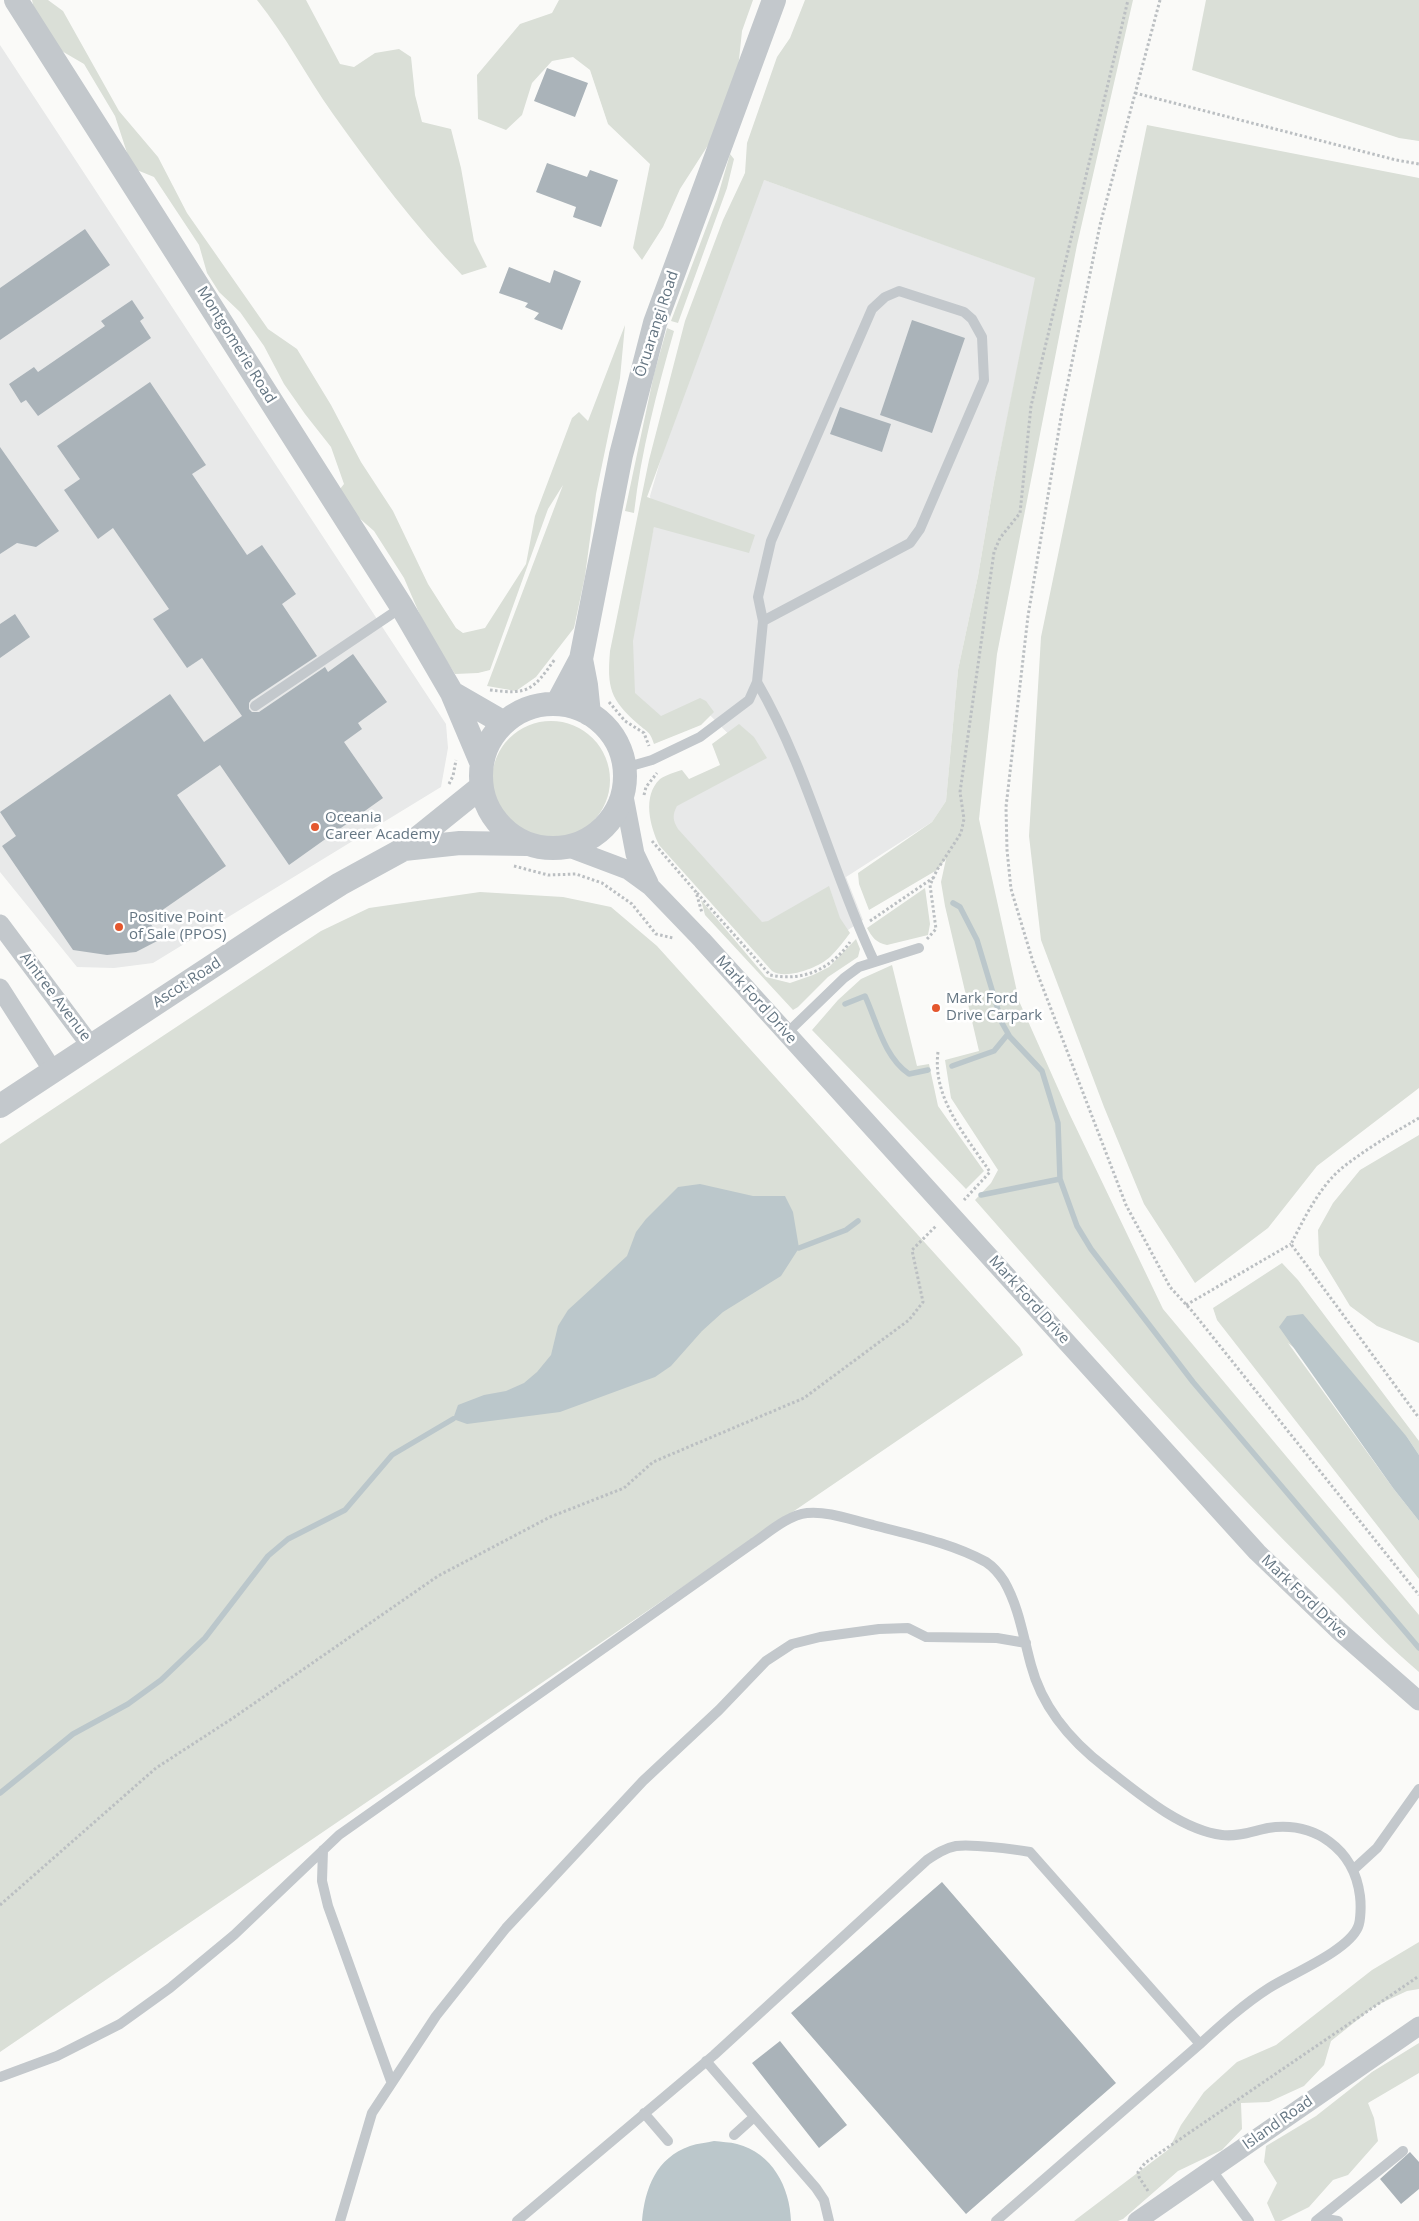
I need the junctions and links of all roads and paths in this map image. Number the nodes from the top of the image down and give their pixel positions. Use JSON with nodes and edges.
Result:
{"nodes":[{"id":1,"x":16,"y":0,"type":"edge"},
{"id":2,"x":774,"y":0,"type":"edge"},
{"id":3,"x":1128,"y":0,"type":"edge"},
{"id":4,"x":1160,"y":0,"type":"edge"},
{"id":5,"x":1135,"y":93,"type":"junction"},
{"id":6,"x":1419,"y":164,"type":"edge"},
{"id":7,"x":402,"y":607,"type":"junction"},
{"id":8,"x":763,"y":621,"type":"junction"},
{"id":9,"x":570,"y":655,"type":"junction"},
{"id":10,"x":757,"y":682,"type":"junction"},
{"id":11,"x":485,"y":689,"type":"dead end"},
{"id":12,"x":452,"y":693,"type":"junction"},
{"id":13,"x":557,"y":704,"type":"junction"},
{"id":14,"x":255,"y":706,"type":"dead end"},
{"id":15,"x":589,"y":714,"type":"junction"},
{"id":16,"x":504,"y":723,"type":"junction"},
{"id":17,"x":456,"y":754,"type":"dead end"},
{"id":18,"x":482,"y":764,"type":"junction"},
{"id":19,"x":624,"y":768,"type":"junction"},
{"id":20,"x":447,"y":787,"type":"dead end"},
{"id":21,"x":481,"y":787,"type":"junction"},
{"id":22,"x":623,"y":791,"type":"junction"},
{"id":23,"x":529,"y":844,"type":"junction"},
{"id":24,"x":567,"y":847,"type":"junction"},
{"id":25,"x":404,"y":849,"type":"junction"},
{"id":26,"x":509,"y":865,"type":"dead end"},
{"id":27,"x":650,"y":886,"type":"junction"},
{"id":28,"x":696,"y":892,"type":"dead end"},
{"id":29,"x":0,"y":924,"type":"edge"},
{"id":30,"x":656,"y":934,"type":"dead end"},
{"id":31,"x":919,"y":948,"type":"joint"},
{"id":32,"x":874,"y":961,"type":"junction"},
{"id":33,"x":784,"y":978,"type":"dead end"},
{"id":34,"x":0,"y":988,"type":"edge"},
{"id":35,"x":786,"y":1034,"type":"junction"},
{"id":36,"x":91,"y":1046,"type":"junction"},
{"id":37,"x":938,"y":1052,"type":"dead end"},
{"id":38,"x":53,"y":1071,"type":"junction"},
{"id":39,"x":0,"y":1106,"type":"edge"},
{"id":40,"x":1419,"y":1118,"type":"edge"},
{"id":41,"x":964,"y":1200,"type":"dead end"},
{"id":42,"x":936,"y":1226,"type":"dead end"},
{"id":43,"x":1291,"y":1244,"type":"junction"},
{"id":44,"x":1186,"y":1305,"type":"junction"},
{"id":45,"x":1419,"y":1418,"type":"edge"},
{"id":46,"x":1419,"y":1595,"type":"edge"},
{"id":47,"x":1026,"y":1643,"type":"junction"},
{"id":48,"x":1419,"y":1701,"type":"edge"},
{"id":49,"x":1419,"y":1789,"type":"edge"},
{"id":50,"x":322,"y":1850,"type":"junction"},
{"id":51,"x":1354,"y":1870,"type":"junction"},
{"id":52,"x":0,"y":1905,"type":"edge"},
{"id":53,"x":1419,"y":1976,"type":"edge"},
{"id":54,"x":1419,"y":2026,"type":"edge"},
{"id":55,"x":1200,"y":2044,"type":"junction"},
{"id":56,"x":706,"y":2061,"type":"junction"},
{"id":57,"x":0,"y":2077,"type":"edge"},
{"id":58,"x":391,"y":2081,"type":"junction"},
{"id":59,"x":644,"y":2113,"type":"junction"},
{"id":60,"x":754,"y":2117,"type":"junction"},
{"id":61,"x":734,"y":2135,"type":"dead end"},
{"id":62,"x":668,"y":2140,"type":"dead end"},
{"id":63,"x":1403,"y":2150,"type":"dead end"},
{"id":64,"x":1211,"y":2169,"type":"junction"},
{"id":65,"x":1153,"y":2198,"type":"dead end"},
{"id":66,"x":1318,"y":2220,"type":"edge"},
{"id":67,"x":340,"y":2221,"type":"edge"},
{"id":68,"x":517,"y":2221,"type":"edge"},
{"id":69,"x":829,"y":2221,"type":"edge"},
{"id":70,"x":996,"y":2221,"type":"edge"},
{"id":71,"x":1137,"y":2221,"type":"edge"},
{"id":72,"x":1249,"y":2221,"type":"edge"},
{"id":73,"x":1338,"y":2221,"type":"edge"}],
"edges":[{"from":1,"to":7,"type":"street","name":"Montgomerie Road"},
{"from":2,"to":9,"type":"street","name":"Ōruarangi Road"},
{"from":3,"to":31,"type":"path"},
{"from":4,"to":5,"type":"path"},
{"from":5,"to":6,"type":"path"},
{"from":5,"to":44,"type":"path"},
{"from":7,"to":12,"type":"street","name":"Montgomerie Road"},
{"from":7,"to":14,"type":"lane"},
{"from":8,"to":8,"type":"lane"},
{"from":8,"to":10,"type":"lane"},
{"from":9,"to":11,"type":"path"},
{"from":9,"to":13,"type":"street","name":"Ōruarangi Road"},
{"from":9,"to":15,"type":"street","name":"Ōruarangi Road"},
{"from":10,"to":19,"type":"lane"},
{"from":10,"to":32,"type":"lane"},
{"from":12,"to":16,"type":"street","name":"Montgomerie Road"},
{"from":12,"to":18,"type":"street","name":"Montgomerie Road"},
{"from":13,"to":15,"type":"street"},
{"from":13,"to":16,"type":"street"},
{"from":15,"to":19,"type":"street"},
{"from":16,"to":18,"type":"street"},
{"from":17,"to":20,"type":"path"},
{"from":18,"to":21,"type":"street"},
{"from":19,"to":22,"type":"street"},
{"from":21,"to":23,"type":"street"},
{"from":21,"to":25,"type":"street","name":"Ascot Road"},
{"from":22,"to":24,"type":"street"},
{"from":22,"to":27,"type":"street","name":"Mark Ford Drive"},
{"from":23,"to":24,"type":"street"},
{"from":23,"to":25,"type":"street","name":"Ascot Road"},
{"from":24,"to":27,"type":"street","name":"Mark Ford Drive"},
{"from":25,"to":36,"type":"street","name":"Ascot Road"},
{"from":26,"to":30,"type":"path"},
{"from":27,"to":35,"type":"street","name":"Mark Ford Drive"},
{"from":28,"to":33,"type":"path"},
{"from":29,"to":36,"type":"street","name":"Aintree Avenue"},
{"from":31,"to":32,"type":"lane"},
{"from":32,"to":35,"type":"lane"},
{"from":34,"to":38,"type":"street"},
{"from":35,"to":48,"type":"street","name":"Mark Ford Drive"},
{"from":36,"to":38,"type":"street","name":"Ascot Road"},
{"from":37,"to":41,"type":"path"},
{"from":38,"to":39,"type":"street","name":"Ascot Road"},
{"from":40,"to":43,"type":"path"},
{"from":42,"to":52,"type":"path"},
{"from":43,"to":44,"type":"path"},
{"from":43,"to":45,"type":"path"},
{"from":44,"to":46,"type":"path"},
{"from":47,"to":50,"type":"lane"},
{"from":47,"to":51,"type":"lane"},
{"from":47,"to":58,"type":"lane"},
{"from":49,"to":51,"type":"lane"},
{"from":50,"to":57,"type":"lane"},
{"from":50,"to":58,"type":"lane"},
{"from":51,"to":55,"type":"lane"},
{"from":53,"to":65,"type":"path"},
{"from":54,"to":64,"type":"street","name":"Island Road"},
{"from":55,"to":56,"type":"lane"},
{"from":55,"to":70,"type":"lane"},
{"from":56,"to":59,"type":"lane"},
{"from":56,"to":60,"type":"lane"},
{"from":58,"to":67,"type":"lane"},
{"from":59,"to":62,"type":"lane"},
{"from":59,"to":68,"type":"lane"},
{"from":60,"to":61,"type":"lane"},
{"from":60,"to":69,"type":"lane"},
{"from":63,"to":66,"type":"lane"},
{"from":64,"to":71,"type":"street","name":"Island Road"},
{"from":64,"to":72,"type":"lane"},
{"from":66,"to":73,"type":"lane"}]}
